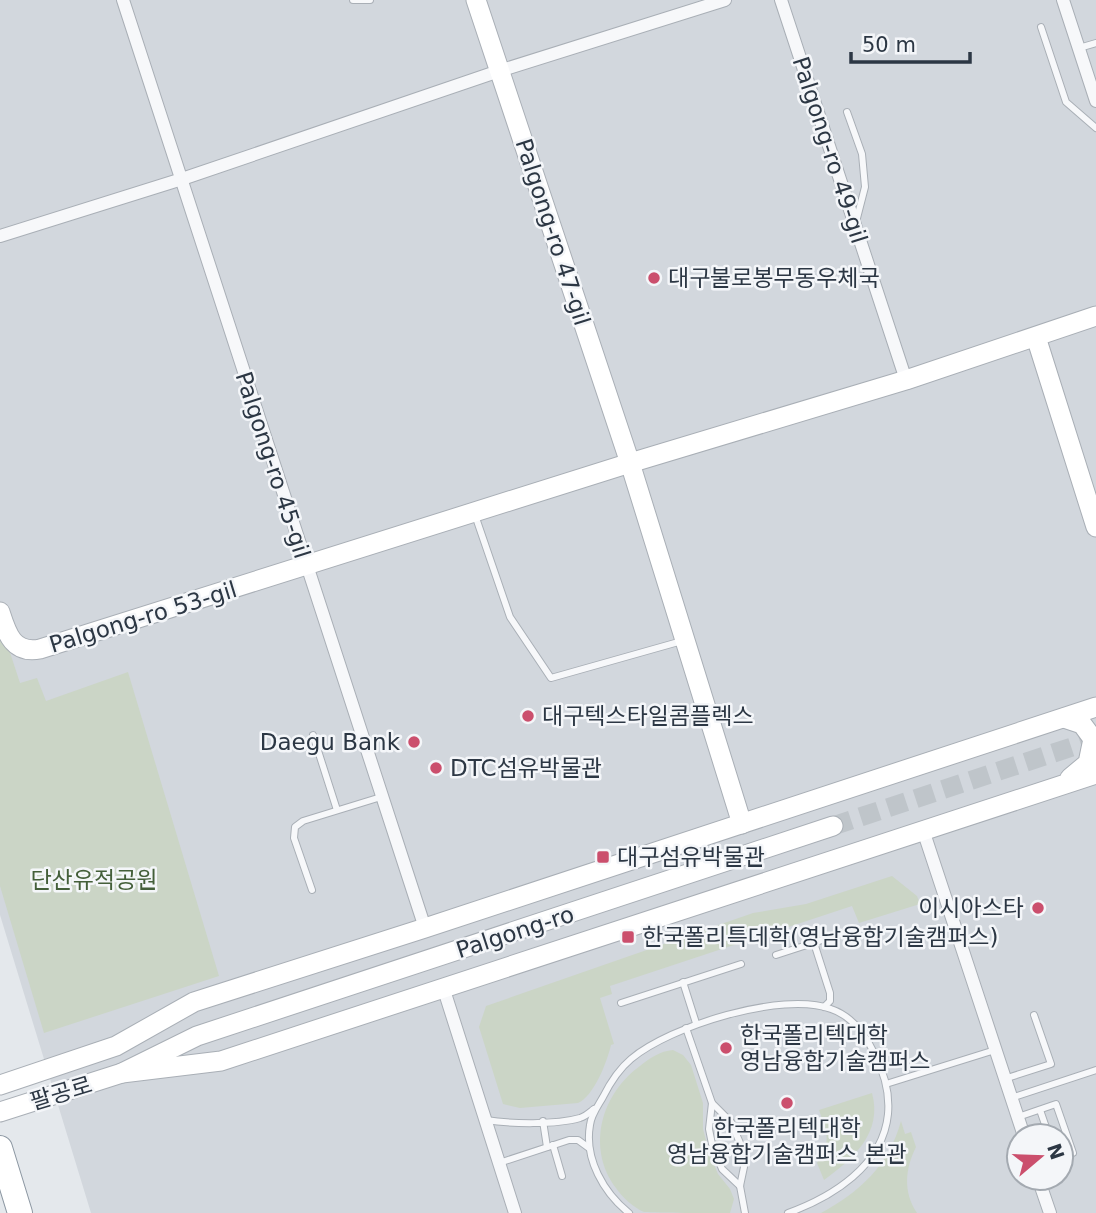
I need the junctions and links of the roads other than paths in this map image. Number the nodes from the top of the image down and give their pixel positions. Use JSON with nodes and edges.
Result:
{"nodes":[{"id":1,"x":123,"y":0,"type":"edge"},
{"id":2,"x":353,"y":0,"type":"edge"},
{"id":3,"x":370,"y":0,"type":"edge"},
{"id":4,"x":476,"y":0,"type":"edge"},
{"id":5,"x":725,"y":0,"type":"edge"},
{"id":6,"x":781,"y":0,"type":"edge"},
{"id":7,"x":1063,"y":0,"type":"edge"},
{"id":8,"x":1041,"y":27,"type":"dead end"},
{"id":9,"x":1096,"y":43,"type":"edge"},
{"id":10,"x":1079,"y":48,"type":"junction"},
{"id":11,"x":499,"y":71,"type":"junction"},
{"id":12,"x":1096,"y":101,"type":"edge"},
{"id":13,"x":847,"y":112,"type":"dead end"},
{"id":14,"x":1096,"y":128,"type":"edge"},
{"id":15,"x":182,"y":179,"type":"junction"},
{"id":16,"x":855,"y":225,"type":"junction"},
{"id":17,"x":0,"y":236,"type":"edge"},
{"id":18,"x":1096,"y":316,"type":"edge"},
{"id":19,"x":1036,"y":337,"type":"junction"},
{"id":20,"x":906,"y":380,"type":"junction"},
{"id":21,"x":630,"y":463,"type":"junction"},
{"id":22,"x":474,"y":513,"type":"junction"},
{"id":23,"x":1096,"y":527,"type":"edge"},
{"id":24,"x":306,"y":567,"type":"junction"},
{"id":25,"x":0,"y":612,"type":"edge"},
{"id":26,"x":685,"y":640,"type":"junction"},
{"id":27,"x":1092,"y":705,"type":"edge"},
{"id":28,"x":1064,"y":718,"type":"junction"},
{"id":29,"x":313,"y":735,"type":"dead end"},
{"id":30,"x":1096,"y":774,"type":"edge"},
{"id":31,"x":1061,"y":786,"type":"junction"},
{"id":32,"x":381,"y":797,"type":"junction"},
{"id":33,"x":337,"y":810,"type":"junction"},
{"id":34,"x":742,"y":824,"type":"junction"},
{"id":35,"x":833,"y":826,"type":"tunnel mouth"},
{"id":36,"x":923,"y":830,"type":"junction"},
{"id":37,"x":312,"y":890,"type":"dead end"},
{"id":38,"x":425,"y":929,"type":"junction"},
{"id":39,"x":853,"y":930,"type":"dead end"},
{"id":40,"x":814,"y":943,"type":"junction"},
{"id":41,"x":776,"y":955,"type":"dead end"},
{"id":42,"x":741,"y":964,"type":"dead end"},
{"id":43,"x":683,"y":982,"type":"junction"},
{"id":44,"x":444,"y":990,"type":"junction"},
{"id":45,"x":621,"y":1003,"type":"dead end"},
{"id":46,"x":824,"y":1007,"type":"junction"},
{"id":47,"x":1034,"y":1015,"type":"dead end"},
{"id":48,"x":696,"y":1023,"type":"junction"},
{"id":49,"x":686,"y":1028,"type":"junction"},
{"id":50,"x":197,"y":1036,"type":"junction"},
{"id":51,"x":116,"y":1046,"type":"junction"},
{"id":52,"x":995,"y":1050,"type":"junction"},
{"id":53,"x":1096,"y":1070,"type":"edge"},
{"id":54,"x":122,"y":1073,"type":"junction"},
{"id":55,"x":1004,"y":1079,"type":"junction"},
{"id":56,"x":886,"y":1084,"type":"junction"},
{"id":57,"x":0,"y":1085,"type":"edge"},
{"id":58,"x":1011,"y":1098,"type":"junction"},
{"id":59,"x":712,"y":1103,"type":"junction"},
{"id":60,"x":598,"y":1105,"type":"junction"},
{"id":61,"x":1040,"y":1110,"type":"junction"},
{"id":62,"x":0,"y":1112,"type":"edge"},
{"id":63,"x":1018,"y":1117,"type":"junction"},
{"id":64,"x":485,"y":1120,"type":"junction"},
{"id":65,"x":543,"y":1121,"type":"junction"},
{"id":66,"x":1020,"y":1122,"type":"edge"},
{"id":67,"x":1044,"y":1122,"type":"edge"},
{"id":68,"x":1062,"y":1122,"type":"edge"},
{"id":69,"x":550,"y":1146,"type":"junction"},
{"id":70,"x":590,"y":1149,"type":"junction"},
{"id":71,"x":3,"y":1157,"type":"edge"},
{"id":72,"x":499,"y":1163,"type":"junction"},
{"id":73,"x":562,"y":1176,"type":"dead end"},
{"id":74,"x":740,"y":1186,"type":"junction"},
{"id":75,"x":1043,"y":1192,"type":"edge"},
{"id":76,"x":20,"y":1213,"type":"edge"},
{"id":77,"x":515,"y":1213,"type":"edge"},
{"id":78,"x":629,"y":1213,"type":"edge"},
{"id":79,"x":746,"y":1213,"type":"edge"},
{"id":80,"x":788,"y":1213,"type":"edge"},
{"id":81,"x":1050,"y":1213,"type":"edge"}],
"edges":[{"from":1,"to":15,"type":"street","name":"Palgong-ro 45-gil"},
{"from":2,"to":3,"type":"lane"},
{"from":4,"to":11,"type":"main road","name":"Palgong-ro 47-gil"},
{"from":5,"to":11,"type":"street"},
{"from":6,"to":16,"type":"street","name":"Palgong-ro 49-gil"},
{"from":7,"to":10,"type":"street"},
{"from":8,"to":14,"type":"lane"},
{"from":9,"to":10,"type":"lane"},
{"from":10,"to":12,"type":"street"},
{"from":11,"to":15,"type":"street"},
{"from":11,"to":21,"type":"main road","name":"Palgong-ro 47-gil"},
{"from":13,"to":16,"type":"lane"},
{"from":15,"to":17,"type":"street"},
{"from":15,"to":24,"type":"street","name":"Palgong-ro 45-gil"},
{"from":16,"to":20,"type":"street","name":"Palgong-ro 49-gil"},
{"from":18,"to":19,"type":"main road"},
{"from":19,"to":20,"type":"main road"},
{"from":19,"to":23,"type":"main road"},
{"from":20,"to":21,"type":"main road"},
{"from":21,"to":22,"type":"main road","name":"Palgong-ro 53-gil"},
{"from":21,"to":26,"type":"main road","name":"Palgong-ro 47-gil"},
{"from":22,"to":24,"type":"main road","name":"Palgong-ro 53-gil"},
{"from":22,"to":26,"type":"lane"},
{"from":24,"to":25,"type":"main road","name":"Palgong-ro 53-gil"},
{"from":24,"to":32,"type":"street","name":"Palgong-ro 45-gil"},
{"from":26,"to":34,"type":"main road","name":"Palgong-ro 47-gil"},
{"from":27,"to":28,"type":"main road"},
{"from":28,"to":31,"type":"main road"},
{"from":28,"to":34,"type":"main road"},
{"from":29,"to":33,"type":"lane"},
{"from":30,"to":31,"type":"main road"},
{"from":31,"to":36,"type":"main road"},
{"from":32,"to":33,"type":"lane"},
{"from":32,"to":38,"type":"street","name":"Palgong-ro 45-gil"},
{"from":33,"to":37,"type":"lane"},
{"from":34,"to":38,"type":"main road"},
{"from":35,"to":50,"type":"main road","name":"Palgong-ro"},
{"from":36,"to":44,"type":"main road"},
{"from":36,"to":52,"type":"street"},
{"from":38,"to":51,"type":"main road"},
{"from":39,"to":40,"type":"lane"},
{"from":40,"to":41,"type":"lane"},
{"from":40,"to":46,"type":"lane"},
{"from":42,"to":43,"type":"lane"},
{"from":43,"to":45,"type":"lane"},
{"from":43,"to":48,"type":"lane"},
{"from":44,"to":54,"type":"main road"},
{"from":44,"to":64,"type":"street"},
{"from":46,"to":48,"type":"lane"},
{"from":46,"to":56,"type":"lane"},
{"from":47,"to":55,"type":"lane"},
{"from":48,"to":49,"type":"lane"},
{"from":49,"to":59,"type":"lane"},
{"from":49,"to":60,"type":"lane"},
{"from":50,"to":51,"type":"main road"},
{"from":50,"to":54,"type":"main road"},
{"from":51,"to":57,"type":"main road"},
{"from":52,"to":55,"type":"street"},
{"from":52,"to":56,"type":"lane"},
{"from":53,"to":58,"type":"lane"},
{"from":54,"to":62,"type":"main road","name":"팔공로"},
{"from":55,"to":58,"type":"street"},
{"from":56,"to":80,"type":"lane"},
{"from":58,"to":63,"type":"street"},
{"from":59,"to":74,"type":"lane"},
{"from":59,"to":74,"type":"lane"},
{"from":60,"to":65,"type":"lane"},
{"from":60,"to":70,"type":"lane"},
{"from":61,"to":63,"type":"lane"},
{"from":61,"to":67,"type":"lane"},
{"from":61,"to":68,"type":"lane"},
{"from":63,"to":66,"type":"street"},
{"from":64,"to":65,"type":"lane"},
{"from":64,"to":72,"type":"street"},
{"from":65,"to":69,"type":"lane"},
{"from":69,"to":70,"type":"lane"},
{"from":69,"to":72,"type":"lane"},
{"from":69,"to":73,"type":"lane"},
{"from":70,"to":78,"type":"lane"},
{"from":71,"to":76,"type":"highway"},
{"from":72,"to":77,"type":"street"},
{"from":74,"to":79,"type":"lane"},
{"from":75,"to":81,"type":"street"}]}
